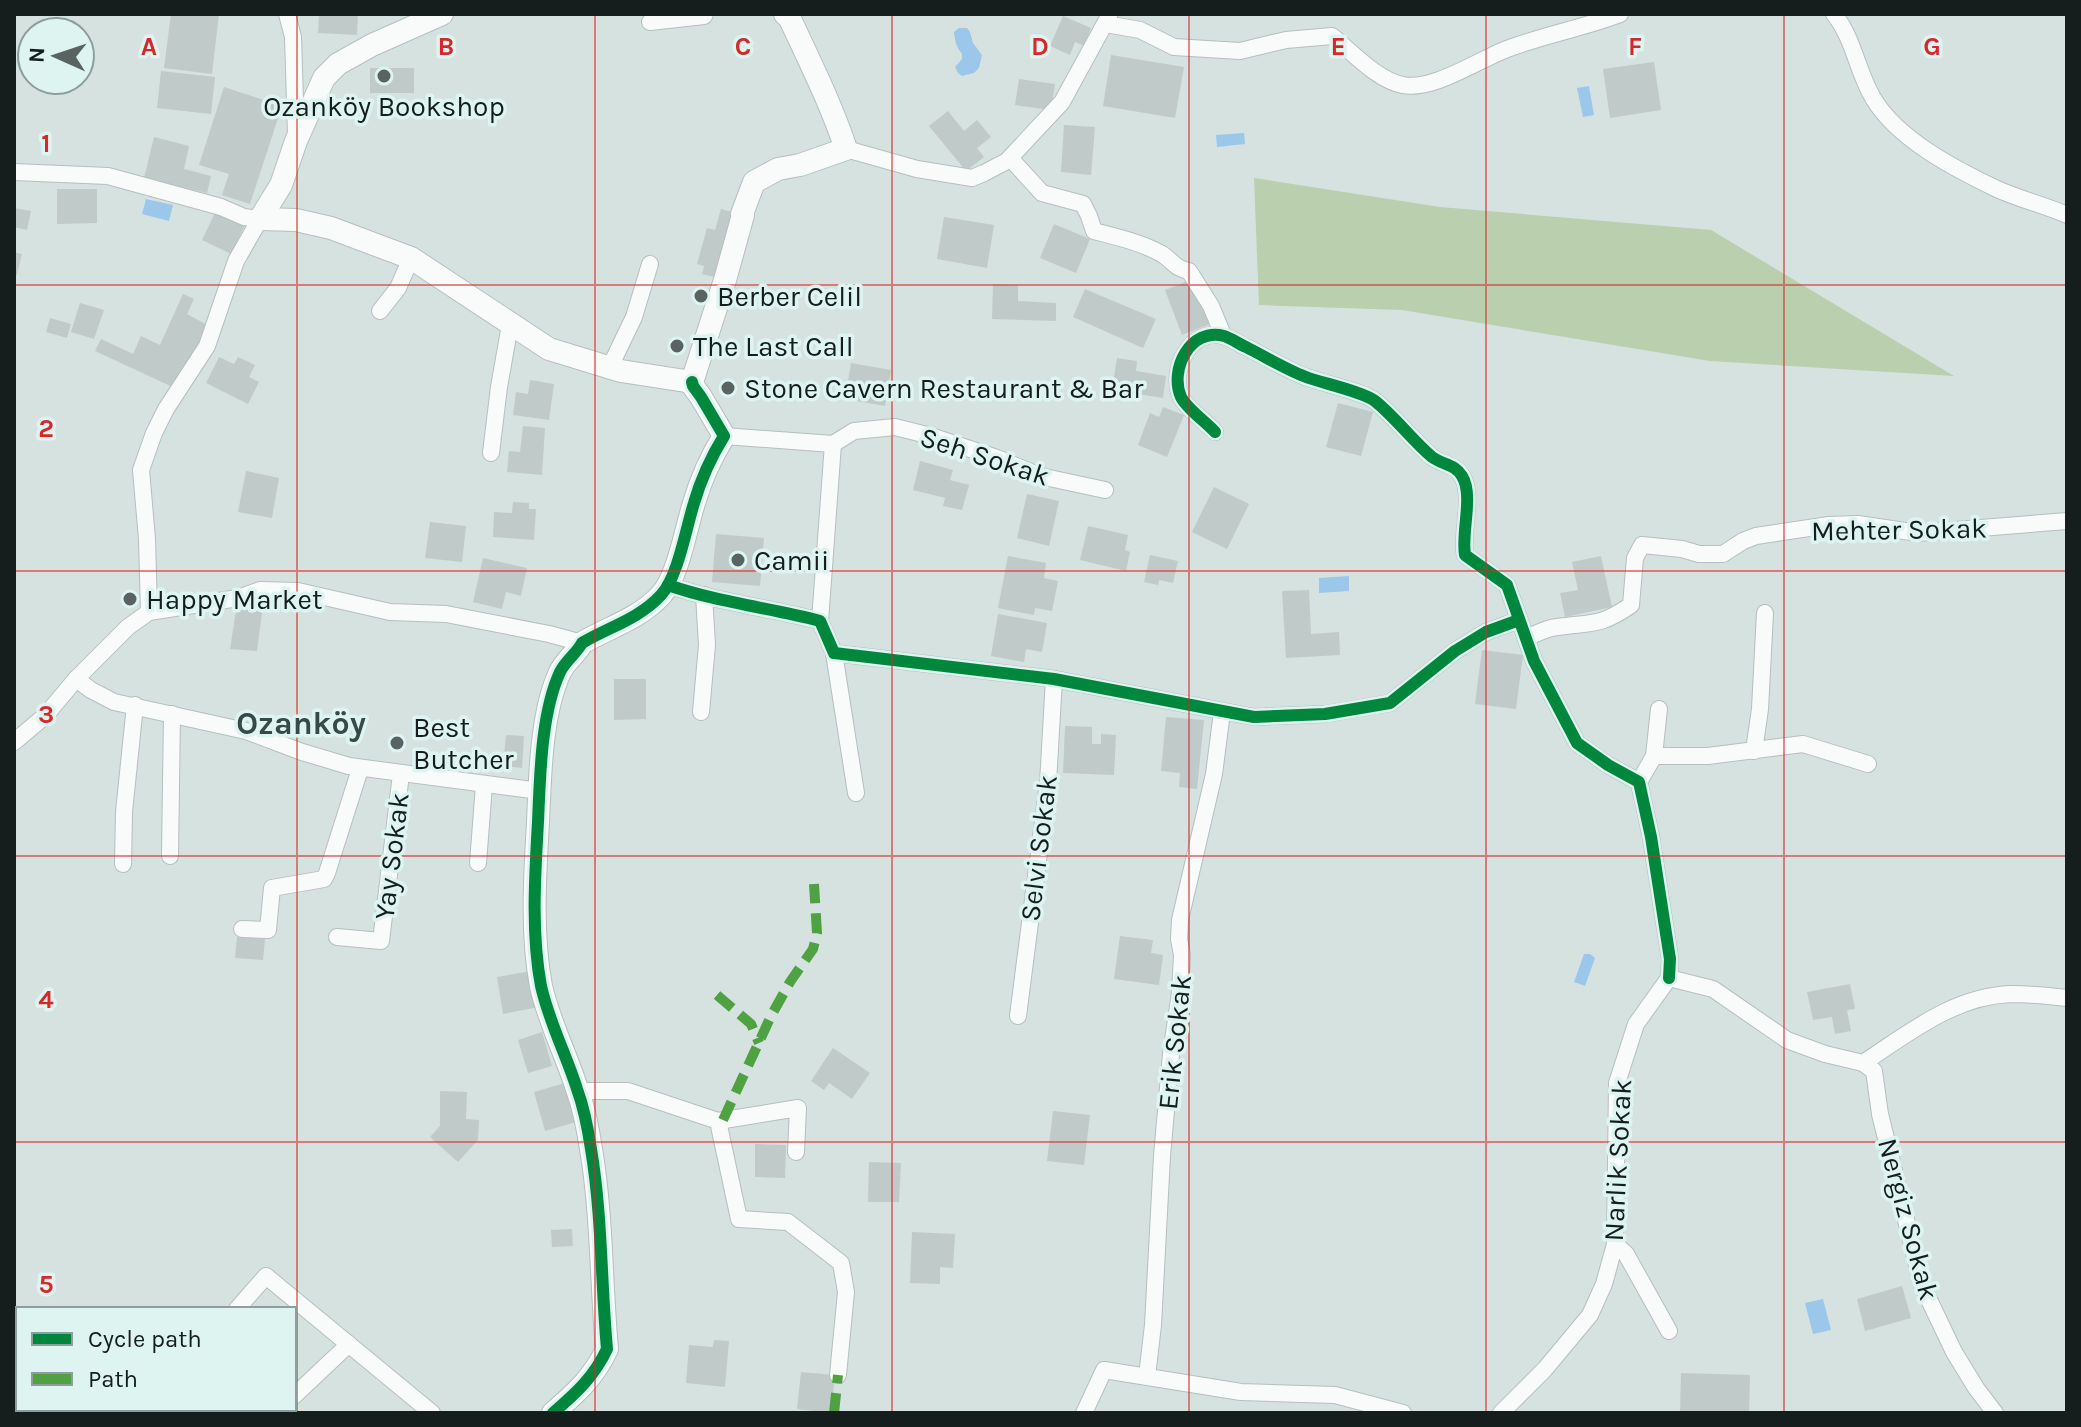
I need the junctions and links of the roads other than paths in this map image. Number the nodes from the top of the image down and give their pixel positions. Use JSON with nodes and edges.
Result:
{"nodes":[{"id":1,"x":287,"y":14,"type":"edge"},
{"id":2,"x":442,"y":14,"type":"edge"},
{"id":3,"x":705,"y":14,"type":"edge"},
{"id":4,"x":1620,"y":14,"type":"edge"},
{"id":5,"x":788,"y":16,"type":"edge"},
{"id":6,"x":1107,"y":19,"type":"edge"},
{"id":7,"x":1839,"y":20,"type":"edge"},
{"id":8,"x":650,"y":22,"type":"dead end"},
{"id":9,"x":296,"y":141,"type":"junction"},
{"id":10,"x":846,"y":149,"type":"junction"},
{"id":11,"x":1010,"y":158,"type":"junction"},
{"id":12,"x":14,"y":172,"type":"edge"},
{"id":13,"x":2067,"y":215,"type":"edge"},
{"id":14,"x":260,"y":219,"type":"junction"},
{"id":15,"x":411,"y":258,"type":"junction"},
{"id":16,"x":650,"y":264,"type":"dead end"},
{"id":17,"x":380,"y":311,"type":"dead end"},
{"id":18,"x":510,"y":325,"type":"junction"},
{"id":19,"x":1223,"y":335,"type":"junction"},
{"id":20,"x":610,"y":367,"type":"junction"},
{"id":21,"x":692,"y":382,"type":"junction"},
{"id":22,"x":1215,"y":432,"type":"dead end"},
{"id":23,"x":724,"y":436,"type":"junction"},
{"id":24,"x":833,"y":444,"type":"junction"},
{"id":25,"x":491,"y":453,"type":"dead end"},
{"id":26,"x":1105,"y":490,"type":"dead end"},
{"id":27,"x":2067,"y":521,"type":"edge"},
{"id":28,"x":668,"y":585,"type":"junction"},
{"id":29,"x":704,"y":595,"type":"junction"},
{"id":30,"x":149,"y":612,"type":"junction"},
{"id":31,"x":1765,"y":613,"type":"dead end"},
{"id":32,"x":1519,"y":620,"type":"junction"},
{"id":33,"x":820,"y":621,"type":"junction"},
{"id":34,"x":1526,"y":638,"type":"junction"},
{"id":35,"x":582,"y":643,"type":"junction"},
{"id":36,"x":834,"y":653,"type":"junction"},
{"id":37,"x":76,"y":679,"type":"junction"},
{"id":38,"x":1054,"y":679,"type":"junction"},
{"id":39,"x":135,"y":705,"type":"junction"},
{"id":40,"x":1659,"y":709,"type":"dead end"},
{"id":41,"x":701,"y":712,"type":"dead end"},
{"id":42,"x":1222,"y":712,"type":"junction"},
{"id":43,"x":172,"y":714,"type":"junction"},
{"id":44,"x":14,"y":742,"type":"edge"},
{"id":45,"x":1754,"y":751,"type":"junction"},
{"id":46,"x":1654,"y":756,"type":"junction"},
{"id":47,"x":1868,"y":764,"type":"dead end"},
{"id":48,"x":360,"y":769,"type":"junction"},
{"id":49,"x":401,"y":774,"type":"junction"},
{"id":50,"x":1639,"y":782,"type":"junction"},
{"id":51,"x":484,"y":785,"type":"junction"},
{"id":52,"x":540,"y":791,"type":"junction"},
{"id":53,"x":856,"y":793,"type":"dead end"},
{"id":54,"x":170,"y":856,"type":"dead end"},
{"id":55,"x":478,"y":863,"type":"dead end"},
{"id":56,"x":123,"y":864,"type":"dead end"},
{"id":57,"x":242,"y":929,"type":"dead end"},
{"id":58,"x":337,"y":937,"type":"dead end"},
{"id":59,"x":1669,"y":978,"type":"junction"},
{"id":60,"x":2067,"y":998,"type":"edge"},
{"id":61,"x":1018,"y":1016,"type":"dead end"},
{"id":62,"x":1863,"y":1063,"type":"junction"},
{"id":63,"x":578,"y":1091,"type":"junction"},
{"id":64,"x":718,"y":1121,"type":"junction"},
{"id":65,"x":796,"y":1152,"type":"dead end"},
{"id":66,"x":1615,"y":1244,"type":"junction"},
{"id":67,"x":239,"y":1307,"type":"edge"},
{"id":68,"x":1669,"y":1331,"type":"dead end"},
{"id":69,"x":349,"y":1344,"type":"junction"},
{"id":70,"x":838,"y":1375,"type":"dead end"},
{"id":71,"x":1147,"y":1376,"type":"junction"},
{"id":72,"x":296,"y":1394,"type":"edge"},
{"id":73,"x":432,"y":1413,"type":"edge"},
{"id":74,"x":553,"y":1413,"type":"edge"},
{"id":75,"x":1084,"y":1413,"type":"edge"},
{"id":76,"x":1403,"y":1413,"type":"edge"},
{"id":77,"x":1501,"y":1413,"type":"edge"},
{"id":78,"x":1995,"y":1413,"type":"edge"}],
"edges":[{"from":1,"to":9,"type":"street"},
{"from":2,"to":9,"type":"street"},
{"from":3,"to":8,"type":"street"},
{"from":4,"to":6,"type":"street"},
{"from":5,"to":10,"type":"street"},
{"from":6,"to":11,"type":"street"},
{"from":7,"to":13,"type":"street"},
{"from":9,"to":14,"type":"street"},
{"from":10,"to":11,"type":"street"},
{"from":10,"to":21,"type":"street"},
{"from":11,"to":19,"type":"street"},
{"from":12,"to":14,"type":"street"},
{"from":14,"to":15,"type":"street"},
{"from":14,"to":30,"type":"street"},
{"from":15,"to":17,"type":"street"},
{"from":15,"to":18,"type":"street"},
{"from":16,"to":20,"type":"street"},
{"from":18,"to":20,"type":"street"},
{"from":18,"to":25,"type":"street"},
{"from":19,"to":22,"type":"street"},
{"from":19,"to":32,"type":"street"},
{"from":20,"to":21,"type":"street"},
{"from":21,"to":23,"type":"street"},
{"from":23,"to":24,"type":"street","name":"Seh Sokak"},
{"from":23,"to":28,"type":"street"},
{"from":24,"to":26,"type":"street","name":"Seh Sokak"},
{"from":24,"to":33,"type":"street"},
{"from":27,"to":34,"type":"street","name":"Mehter Sokak"},
{"from":28,"to":29,"type":"street"},
{"from":28,"to":35,"type":"street"},
{"from":29,"to":33,"type":"street"},
{"from":29,"to":41,"type":"street"},
{"from":30,"to":35,"type":"street"},
{"from":30,"to":37,"type":"street"},
{"from":31,"to":45,"type":"street"},
{"from":32,"to":34,"type":"street"},
{"from":32,"to":42,"type":"street"},
{"from":33,"to":36,"type":"street"},
{"from":34,"to":50,"type":"street"},
{"from":35,"to":52,"type":"street"},
{"from":36,"to":38,"type":"street"},
{"from":36,"to":53,"type":"street"},
{"from":37,"to":39,"type":"street"},
{"from":37,"to":44,"type":"street"},
{"from":38,"to":42,"type":"street"},
{"from":38,"to":61,"type":"street","name":"Selvi Sokak"},
{"from":39,"to":43,"type":"street"},
{"from":39,"to":56,"type":"street"},
{"from":40,"to":46,"type":"street"},
{"from":42,"to":71,"type":"street","name":"Erik Sokak"},
{"from":43,"to":48,"type":"street"},
{"from":43,"to":54,"type":"street"},
{"from":45,"to":46,"type":"street"},
{"from":45,"to":47,"type":"street"},
{"from":46,"to":50,"type":"street"},
{"from":48,"to":49,"type":"street"},
{"from":48,"to":57,"type":"street"},
{"from":49,"to":51,"type":"street"},
{"from":49,"to":58,"type":"street","name":"Yay Sokak"},
{"from":50,"to":59,"type":"street"},
{"from":51,"to":52,"type":"street"},
{"from":51,"to":55,"type":"street"},
{"from":52,"to":63,"type":"street"},
{"from":59,"to":62,"type":"street"},
{"from":59,"to":66,"type":"street","name":"Narlik Sokak"},
{"from":60,"to":62,"type":"street"},
{"from":62,"to":78,"type":"street","name":"Nergiz Sokak"},
{"from":63,"to":64,"type":"street"},
{"from":63,"to":74,"type":"street"},
{"from":64,"to":65,"type":"street"},
{"from":64,"to":70,"type":"street"},
{"from":66,"to":68,"type":"street"},
{"from":66,"to":77,"type":"street","name":"Narlik Sokak"},
{"from":67,"to":69,"type":"street"},
{"from":69,"to":72,"type":"street"},
{"from":69,"to":73,"type":"street"},
{"from":71,"to":75,"type":"street"},
{"from":71,"to":76,"type":"street"}]}
